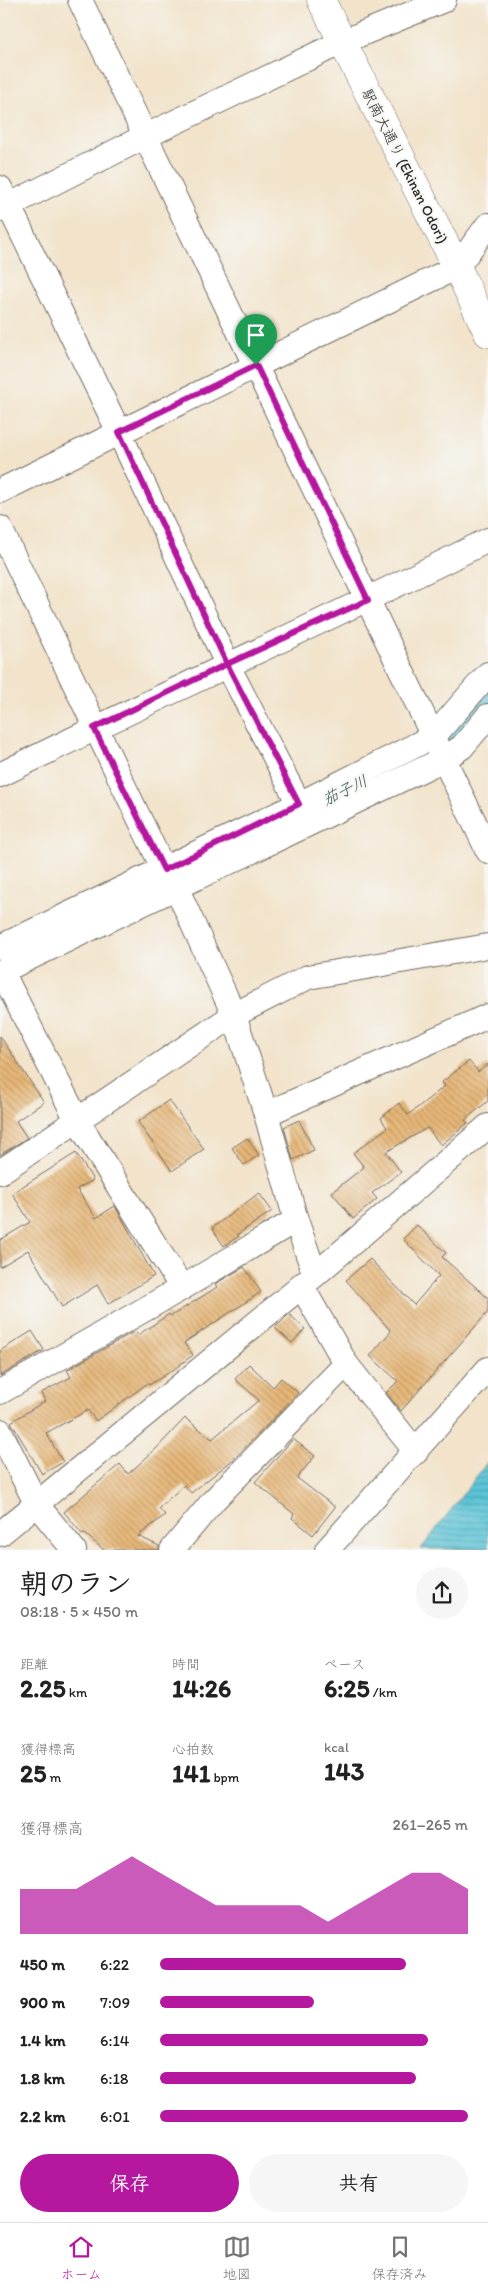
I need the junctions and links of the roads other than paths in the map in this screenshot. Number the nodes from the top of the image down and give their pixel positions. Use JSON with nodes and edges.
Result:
{"nodes":[{"id":1,"x":80,"y":0,"type":"edge"},
{"id":2,"x":321,"y":0,"type":"edge"},
{"id":3,"x":444,"y":0,"type":"edge"},
{"id":4,"x":342,"y":42,"type":"junction"},
{"id":5,"x":144,"y":137,"type":"junction"},
{"id":6,"x":3,"y":201,"type":"edge"},
{"id":7,"x":488,"y":225,"type":"edge"},
{"id":8,"x":457,"y":267,"type":"junction"},
{"id":9,"x":488,"y":333,"type":"edge"},
{"id":10,"x":256,"y":365,"type":"junction"},
{"id":11,"x":119,"y":432,"type":"junction"},
{"id":12,"x":0,"y":491,"type":"edge"},
{"id":13,"x":0,"y":528,"type":"edge"},
{"id":14,"x":488,"y":540,"type":"edge"},
{"id":15,"x":368,"y":600,"type":"junction"},
{"id":16,"x":227,"y":664,"type":"junction"},
{"id":17,"x":488,"y":674,"type":"edge"},
{"id":18,"x":488,"y":716,"type":"edge"},
{"id":19,"x":94,"y":728,"type":"junction"},
{"id":20,"x":434,"y":736,"type":"junction"},
{"id":21,"x":442,"y":760,"type":"junction"},
{"id":22,"x":0,"y":774,"type":"edge"},
{"id":23,"x":299,"y":804,"type":"junction"},
{"id":24,"x":488,"y":852,"type":"edge"},
{"id":25,"x":170,"y":879,"type":"junction"},
{"id":26,"x":488,"y":946,"type":"edge"},
{"id":27,"x":0,"y":947,"type":"edge"},
{"id":28,"x":1,"y":972,"type":"edge"},
{"id":29,"x":234,"y":1015,"type":"junction"},
{"id":30,"x":488,"y":1016,"type":"edge"},
{"id":31,"x":266,"y":1114,"type":"junction"},
{"id":32,"x":77,"y":1120,"type":"junction"},
{"id":33,"x":488,"y":1126,"type":"edge"},
{"id":34,"x":0,"y":1172,"type":"edge"},
{"id":35,"x":296,"y":1220,"type":"junction"},
{"id":36,"x":308,"y":1280,"type":"junction"},
{"id":37,"x":182,"y":1288,"type":"junction"},
{"id":38,"x":346,"y":1364,"type":"junction"},
{"id":39,"x":488,"y":1369,"type":"edge"},
{"id":40,"x":0,"y":1392,"type":"edge"},
{"id":41,"x":0,"y":1431,"type":"edge"},
{"id":42,"x":416,"y":1452,"type":"junction"},
{"id":43,"x":37,"y":1505,"type":"junction"},
{"id":44,"x":0,"y":1534,"type":"edge"},
{"id":45,"x":74,"y":1550,"type":"edge"},
{"id":46,"x":172,"y":1550,"type":"edge"},
{"id":47,"x":328,"y":1550,"type":"edge"}],
"edges":[{"from":1,"to":5,"type":"street"},
{"from":2,"to":4,"type":"street","name":"駅南大通り (Ekinan Odori)"},
{"from":3,"to":4,"type":"street"},
{"from":4,"to":5,"type":"street"},
{"from":4,"to":8,"type":"street","name":"駅南大通り (Ekinan Odori)"},
{"from":5,"to":6,"type":"street"},
{"from":5,"to":10,"type":"street"},
{"from":6,"to":11,"type":"street"},
{"from":7,"to":8,"type":"street"},
{"from":8,"to":9,"type":"street","name":"駅南大通り (Ekinan Odori)"},
{"from":8,"to":10,"type":"street"},
{"from":10,"to":11,"type":"street"},
{"from":10,"to":15,"type":"street"},
{"from":11,"to":12,"type":"street"},
{"from":11,"to":16,"type":"street"},
{"from":13,"to":19,"type":"street"},
{"from":14,"to":15,"type":"street"},
{"from":15,"to":16,"type":"street"},
{"from":15,"to":20,"type":"street"},
{"from":16,"to":19,"type":"street"},
{"from":16,"to":23,"type":"street"},
{"from":17,"to":20,"type":"street"},
{"from":18,"to":21,"type":"street"},
{"from":19,"to":22,"type":"street"},
{"from":19,"to":25,"type":"street"},
{"from":20,"to":21,"type":"street"},
{"from":20,"to":23,"type":"street"},
{"from":21,"to":24,"type":"street"},
{"from":21,"to":25,"type":"street"},
{"from":23,"to":25,"type":"street"},
{"from":25,"to":27,"type":"street"},
{"from":25,"to":28,"type":"street"},
{"from":25,"to":29,"type":"street"},
{"from":26,"to":29,"type":"street"},
{"from":28,"to":32,"type":"street"},
{"from":29,"to":31,"type":"street"},
{"from":29,"to":32,"type":"street"},
{"from":30,"to":31,"type":"street"},
{"from":31,"to":35,"type":"street"},
{"from":32,"to":34,"type":"street"},
{"from":32,"to":37,"type":"street"},
{"from":33,"to":36,"type":"street"},
{"from":35,"to":36,"type":"street"},
{"from":35,"to":37,"type":"street"},
{"from":36,"to":38,"type":"street"},
{"from":36,"to":43,"type":"street"},
{"from":37,"to":40,"type":"street"},
{"from":38,"to":42,"type":"street"},
{"from":38,"to":46,"type":"street"},
{"from":39,"to":42,"type":"street"},
{"from":41,"to":43,"type":"street"},
{"from":42,"to":47,"type":"street"},
{"from":43,"to":44,"type":"street"},
{"from":43,"to":45,"type":"street"}]}
